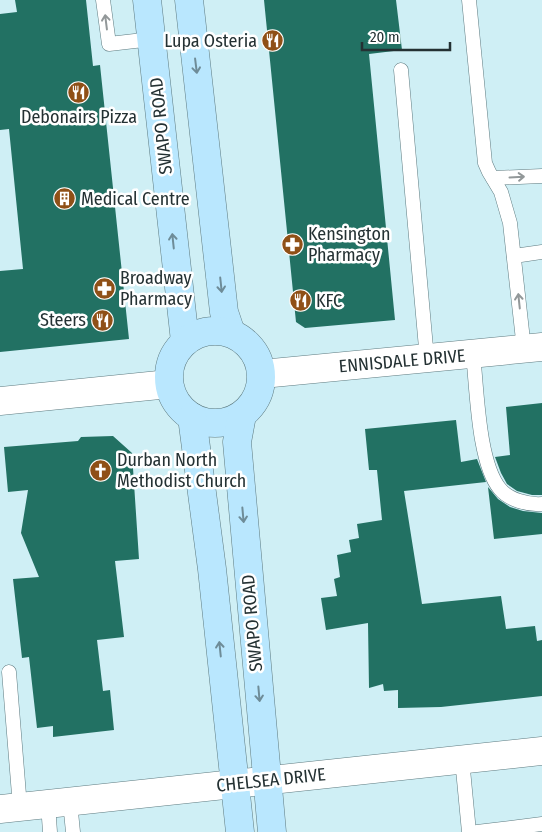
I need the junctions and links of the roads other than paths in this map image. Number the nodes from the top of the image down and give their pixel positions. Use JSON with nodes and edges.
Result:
{"nodes":[{"id":1,"x":102,"y":0,"type":"edge"},
{"id":2,"x":147,"y":0,"type":"edge"},
{"id":3,"x":189,"y":0,"type":"edge"},
{"id":4,"x":469,"y":0,"type":"edge"},
{"id":5,"x":152,"y":39,"type":"junction"},
{"id":6,"x":401,"y":70,"type":"dead end"},
{"id":7,"x":542,"y":176,"type":"edge"},
{"id":8,"x":493,"y":178,"type":"junction"},
{"id":9,"x":542,"y":252,"type":"edge"},
{"id":10,"x":514,"y":256,"type":"junction"},
{"id":11,"x":231,"y":333,"type":"junction"},
{"id":12,"x":185,"y":341,"type":"junction"},
{"id":13,"x":533,"y":348,"type":"edge"},
{"id":14,"x":474,"y":354,"type":"junction"},
{"id":15,"x":427,"y":359,"type":"junction"},
{"id":16,"x":262,"y":374,"type":"junction"},
{"id":17,"x":169,"y":384,"type":"junction"},
{"id":18,"x":0,"y":401,"type":"edge"},
{"id":19,"x":242,"y":415,"type":"junction"},
{"id":20,"x":192,"y":417,"type":"junction"},
{"id":21,"x":542,"y":504,"type":"edge"},
{"id":22,"x":9,"y":672,"type":"dead end"},
{"id":23,"x":542,"y":751,"type":"edge"},
{"id":24,"x":462,"y":759,"type":"junction"},
{"id":25,"x":266,"y":781,"type":"junction"},
{"id":26,"x":235,"y":784,"type":"junction"},
{"id":27,"x":59,"y":803,"type":"junction"},
{"id":28,"x":10,"y":808,"type":"edge"},
{"id":29,"x":542,"y":824,"type":"edge"},
{"id":30,"x":50,"y":832,"type":"edge"},
{"id":31,"x":73,"y":832,"type":"edge"},
{"id":32,"x":240,"y":832,"type":"edge"},
{"id":33,"x":272,"y":832,"type":"edge"},
{"id":34,"x":469,"y":832,"type":"edge"},
{"id":35,"x":477,"y":832,"type":"edge"}],
"edges":[{"from":5,"to":1,"type":"lane","one_way":true},
{"from":2,"to":5,"type":"street","name":"SWAPO ROAD"},
{"from":3,"to":11,"type":"street","one_way":true},
{"from":4,"to":8,"type":"lane"},
{"from":12,"to":5,"type":"street","name":"SWAPO ROAD","one_way":true},
{"from":6,"to":15,"type":"lane"},
{"from":8,"to":7,"type":"lane","one_way":true},
{"from":8,"to":10,"type":"lane"},
{"from":9,"to":10,"type":"lane"},
{"from":13,"to":10,"type":"lane","one_way":true},
{"from":11,"to":12,"type":"street"},
{"from":11,"to":16,"type":"street"},
{"from":12,"to":17,"type":"street"},
{"from":13,"to":14,"type":"street","name":"ENNISDALE DRIVE"},
{"from":14,"to":15,"type":"street","name":"ENNISDALE DRIVE"},
{"from":14,"to":21,"type":"lane"},
{"from":15,"to":16,"type":"street","name":"ENNISDALE DRIVE"},
{"from":16,"to":19,"type":"street"},
{"from":17,"to":18,"type":"street"},
{"from":17,"to":20,"type":"street"},
{"from":19,"to":20,"type":"street"},
{"from":19,"to":25,"type":"street","name":"SWAPO ROAD","one_way":true},
{"from":26,"to":20,"type":"street","name":"SWAPO ROAD","one_way":true},
{"from":22,"to":28,"type":"lane"},
{"from":23,"to":24,"type":"street","name":"CHELSEA DRIVE"},
{"from":24,"to":25,"type":"street","name":"CHELSEA DRIVE"},
{"from":24,"to":34,"type":"lane"},
{"from":25,"to":26,"type":"street","name":"CHELSEA DRIVE"},
{"from":25,"to":33,"type":"street","name":"SWAPO ROAD"},
{"from":26,"to":27,"type":"street","name":"CHELSEA DRIVE"},
{"from":26,"to":32,"type":"street","name":"SWAPO ROAD"},
{"from":27,"to":28,"type":"street","name":"CHELSEA DRIVE"},
{"from":27,"to":30,"type":"lane"},
{"from":27,"to":31,"type":"lane"},
{"from":29,"to":35,"type":"lane"}]}
